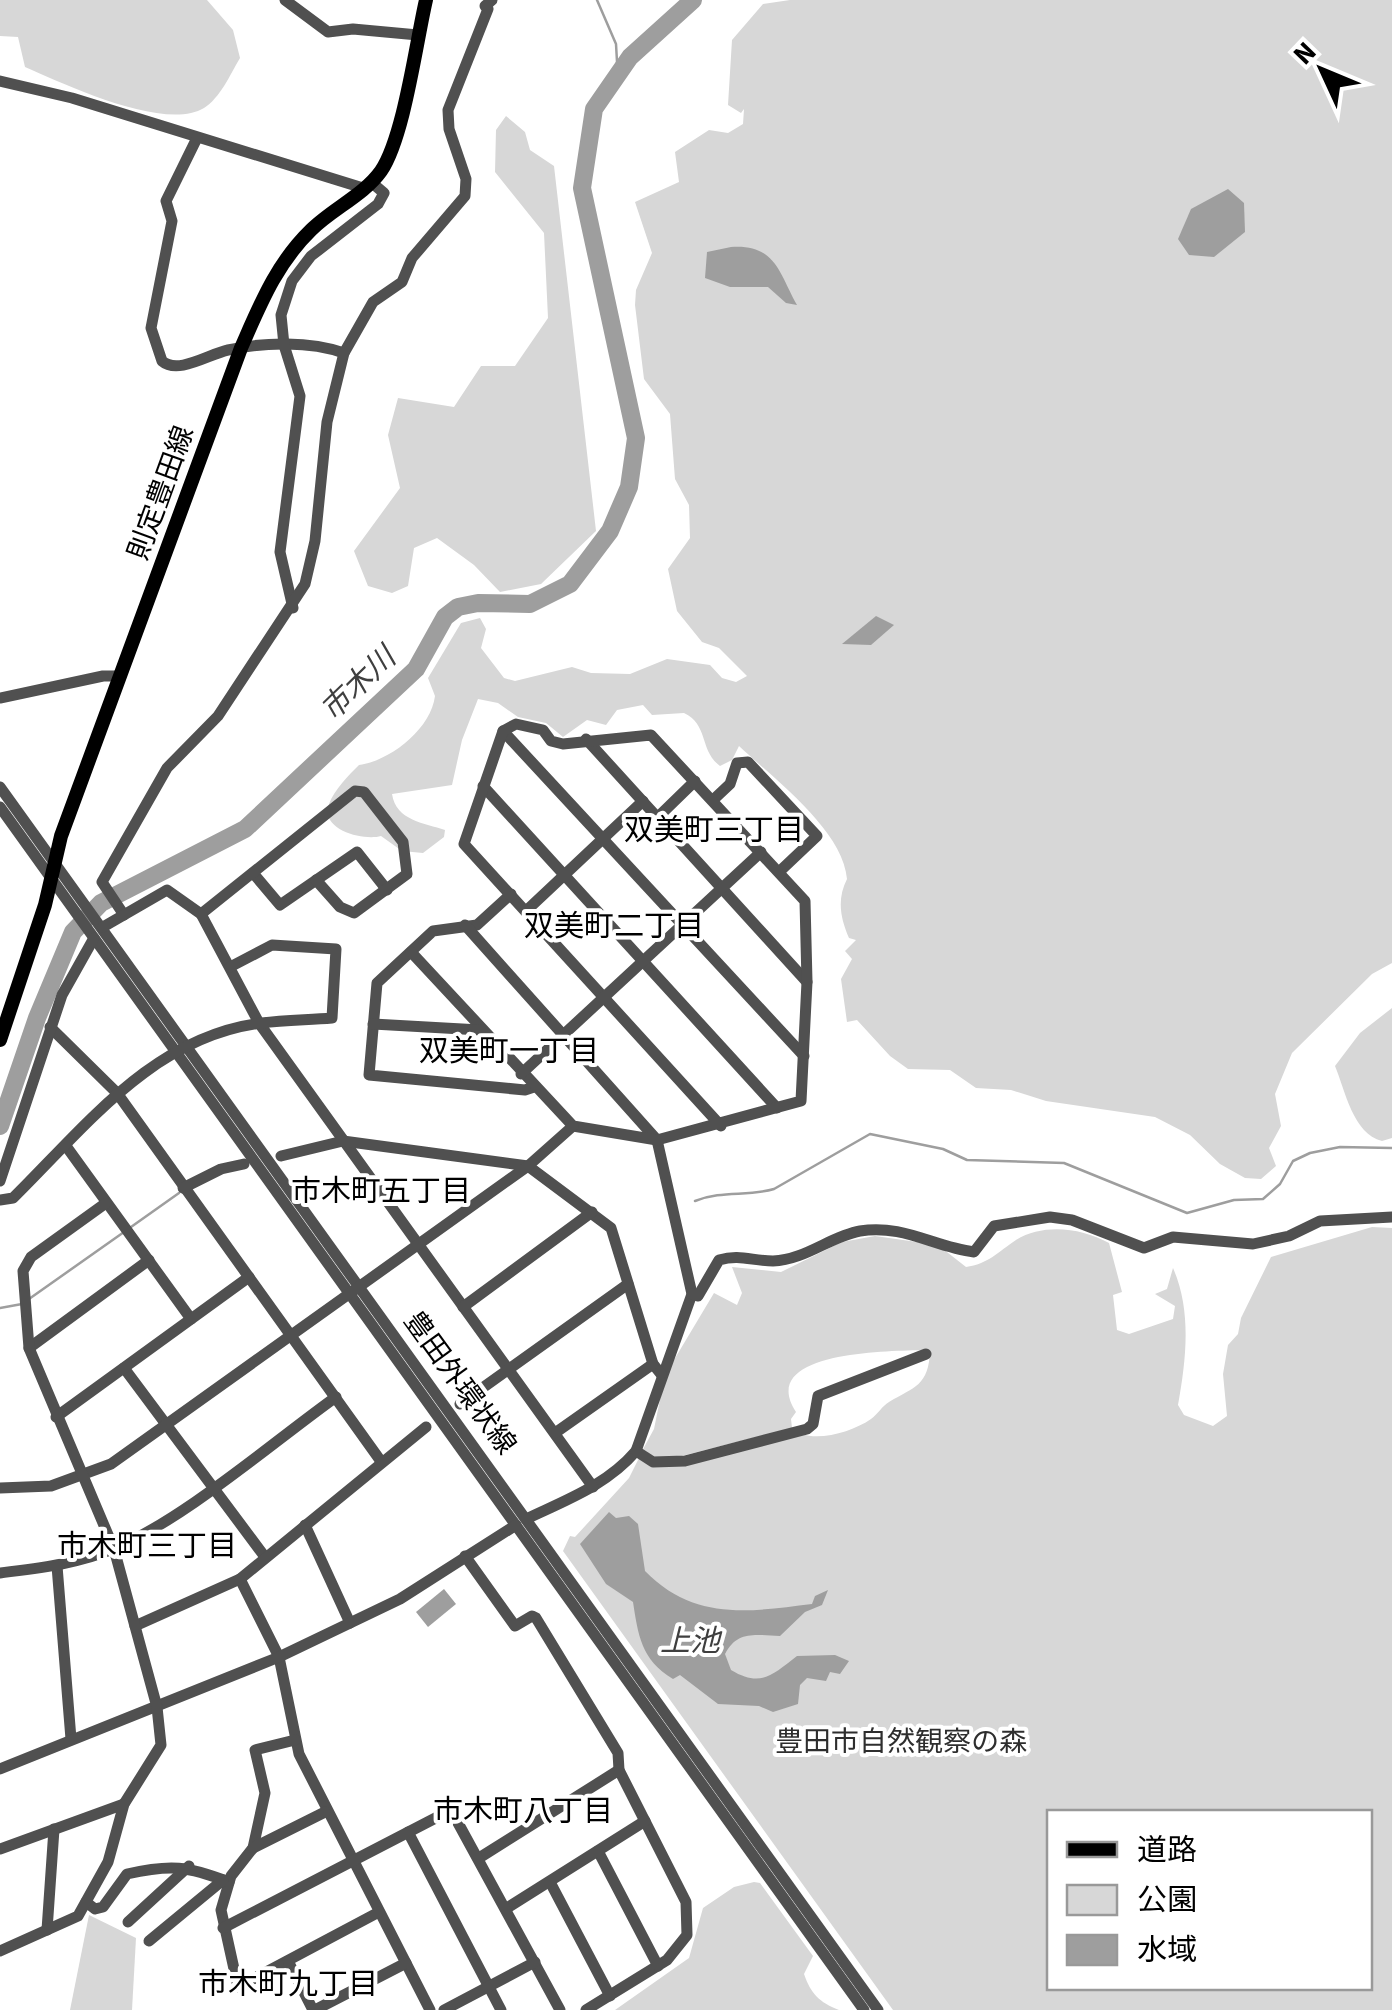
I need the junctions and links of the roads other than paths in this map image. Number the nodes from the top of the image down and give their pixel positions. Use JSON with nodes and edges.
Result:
{"nodes":[{"id":1,"x":285,"y":0,"type":"edge"},
{"id":2,"x":426,"y":0,"type":"edge"},
{"id":3,"x":485,"y":2,"type":"edge"},
{"id":4,"x":418,"y":36,"type":"junction"},
{"id":5,"x":0,"y":82,"type":"edge"},
{"id":6,"x":197,"y":138,"type":"junction"},
{"id":7,"x":367,"y":185,"type":"junction"},
{"id":8,"x":284,"y":346,"type":"junction"},
{"id":9,"x":241,"y":348,"type":"junction"},
{"id":10,"x":344,"y":353,"type":"junction"},
{"id":11,"x":293,"y":608,"type":"junction"},
{"id":12,"x":120,"y":676,"type":"junction"},
{"id":13,"x":0,"y":698,"type":"edge"},
{"id":14,"x":502,"y":732,"type":"junction"},
{"id":15,"x":586,"y":740,"type":"junction"},
{"id":16,"x":695,"y":781,"type":"junction"},
{"id":17,"x":483,"y":786,"type":"junction"},
{"id":18,"x":0,"y":787,"type":"edge"},
{"id":19,"x":713,"y":800,"type":"junction"},
{"id":20,"x":644,"y":801,"type":"junction"},
{"id":21,"x":0,"y":807,"type":"edge"},
{"id":22,"x":658,"y":817,"type":"junction"},
{"id":23,"x":603,"y":838,"type":"junction"},
{"id":24,"x":760,"y":852,"type":"junction"},
{"id":25,"x":54,"y":860,"type":"junction"},
{"id":26,"x":779,"y":872,"type":"junction"},
{"id":27,"x":252,"y":873,"type":"junction"},
{"id":28,"x":565,"y":874,"type":"junction"},
{"id":29,"x":49,"y":876,"type":"junction"},
{"id":30,"x":316,"y":880,"type":"junction"},
{"id":31,"x":723,"y":888,"type":"junction"},
{"id":32,"x":387,"y":890,"type":"junction"},
{"id":33,"x":511,"y":894,"type":"junction"},
{"id":34,"x":80,"y":907,"type":"junction"},
{"id":35,"x":121,"y":910,"type":"junction"},
{"id":36,"x":526,"y":912,"type":"junction"},
{"id":37,"x":201,"y":914,"type":"junction"},
{"id":38,"x":464,"y":924,"type":"junction"},
{"id":39,"x":684,"y":924,"type":"junction"},
{"id":40,"x":96,"y":930,"type":"junction"},
{"id":41,"x":411,"y":952,"type":"junction"},
{"id":42,"x":644,"y":961,"type":"junction"},
{"id":43,"x":230,"y":967,"type":"junction"},
{"id":44,"x":808,"y":982,"type":"junction"},
{"id":45,"x":606,"y":997,"type":"junction"},
{"id":46,"x":259,"y":1023,"type":"junction"},
{"id":47,"x":373,"y":1024,"type":"junction"},
{"id":48,"x":50,"y":1027,"type":"junction"},
{"id":49,"x":480,"y":1030,"type":"junction"},
{"id":50,"x":565,"y":1034,"type":"junction"},
{"id":51,"x":0,"y":1040,"type":"edge"},
{"id":52,"x":181,"y":1049,"type":"junction"},
{"id":53,"x":804,"y":1056,"type":"junction"},
{"id":54,"x":521,"y":1074,"type":"junction"},
{"id":55,"x":534,"y":1087,"type":"junction"},
{"id":56,"x":117,"y":1092,"type":"junction"},
{"id":57,"x":777,"y":1108,"type":"junction"},
{"id":58,"x":573,"y":1126,"type":"junction"},
{"id":59,"x":721,"y":1126,"type":"junction"},
{"id":60,"x":657,"y":1140,"type":"junction"},
{"id":61,"x":344,"y":1141,"type":"junction"},
{"id":62,"x":66,"y":1146,"type":"junction"},
{"id":63,"x":280,"y":1156,"type":"dead end"},
{"id":64,"x":244,"y":1164,"type":"dead end"},
{"id":65,"x":528,"y":1166,"type":"junction"},
{"id":66,"x":0,"y":1181,"type":"edge"},
{"id":67,"x":183,"y":1188,"type":"junction"},
{"id":68,"x":0,"y":1200,"type":"edge"},
{"id":69,"x":106,"y":1203,"type":"junction"},
{"id":70,"x":592,"y":1212,"type":"junction"},
{"id":71,"x":1392,"y":1217,"type":"edge"},
{"id":72,"x":418,"y":1246,"type":"junction"},
{"id":73,"x":149,"y":1260,"type":"junction"},
{"id":74,"x":250,"y":1277,"type":"junction"},
{"id":75,"x":628,"y":1284,"type":"junction"},
{"id":76,"x":356,"y":1291,"type":"junction"},
{"id":77,"x":692,"y":1294,"type":"junction"},
{"id":78,"x":463,"y":1307,"type":"junction"},
{"id":79,"x":191,"y":1319,"type":"junction"},
{"id":80,"x":292,"y":1336,"type":"junction"},
{"id":81,"x":29,"y":1348,"type":"junction"},
{"id":82,"x":926,"y":1354,"type":"dead end"},
{"id":83,"x":124,"y":1368,"type":"junction"},
{"id":84,"x":509,"y":1368,"type":"junction"},
{"id":85,"x":657,"y":1369,"type":"junction"},
{"id":86,"x":336,"y":1396,"type":"junction"},
{"id":87,"x":460,"y":1404,"type":"dead end"},
{"id":88,"x":56,"y":1416,"type":"junction"},
{"id":89,"x":170,"y":1426,"type":"junction"},
{"id":90,"x":426,"y":1427,"type":"dead end"},
{"id":91,"x":555,"y":1434,"type":"junction"},
{"id":92,"x":636,"y":1451,"type":"junction"},
{"id":93,"x":380,"y":1460,"type":"junction"},
{"id":94,"x":82,"y":1478,"type":"junction"},
{"id":95,"x":214,"y":1484,"type":"junction"},
{"id":96,"x":594,"y":1487,"type":"junction"},
{"id":97,"x":0,"y":1488,"type":"edge"},
{"id":98,"x":521,"y":1522,"type":"junction"},
{"id":99,"x":305,"y":1524,"type":"junction"},
{"id":100,"x":114,"y":1549,"type":"junction"},
{"id":101,"x":265,"y":1556,"type":"junction"},
{"id":102,"x":465,"y":1556,"type":"junction"},
{"id":103,"x":57,"y":1566,"type":"junction"},
{"id":104,"x":0,"y":1573,"type":"edge"},
{"id":105,"x":240,"y":1579,"type":"junction"},
{"id":106,"x":350,"y":1622,"type":"junction"},
{"id":107,"x":134,"y":1626,"type":"junction"},
{"id":108,"x":279,"y":1657,"type":"junction"},
{"id":109,"x":156,"y":1707,"type":"junction"},
{"id":110,"x":71,"y":1739,"type":"junction"},
{"id":111,"x":295,"y":1740,"type":"junction"},
{"id":112,"x":0,"y":1769,"type":"edge"},
{"id":113,"x":619,"y":1770,"type":"junction"},
{"id":114,"x":124,"y":1804,"type":"junction"},
{"id":115,"x":326,"y":1812,"type":"junction"},
{"id":116,"x":645,"y":1822,"type":"junction"},
{"id":117,"x":54,"y":1829,"type":"junction"},
{"id":118,"x":408,"y":1832,"type":"junction"},
{"id":119,"x":0,"y":1848,"type":"edge"},
{"id":120,"x":254,"y":1848,"type":"junction"},
{"id":121,"x":598,"y":1851,"type":"junction"},
{"id":122,"x":479,"y":1858,"type":"junction"},
{"id":123,"x":352,"y":1862,"type":"junction"},
{"id":124,"x":189,"y":1866,"type":"junction"},
{"id":125,"x":226,"y":1881,"type":"junction"},
{"id":126,"x":550,"y":1882,"type":"junction"},
{"id":127,"x":86,"y":1902,"type":"junction"},
{"id":128,"x":506,"y":1908,"type":"junction"},
{"id":129,"x":379,"y":1912,"type":"junction"},
{"id":130,"x":128,"y":1922,"type":"dead end"},
{"id":131,"x":222,"y":1928,"type":"junction"},
{"id":132,"x":47,"y":1930,"type":"junction"},
{"id":133,"x":148,"y":1941,"type":"dead end"},
{"id":134,"x":0,"y":1950,"type":"edge"},
{"id":135,"x":288,"y":1961,"type":"junction"},
{"id":136,"x":535,"y":1962,"type":"junction"},
{"id":137,"x":406,"y":1963,"type":"junction"},
{"id":138,"x":658,"y":1966,"type":"junction"},
{"id":139,"x":490,"y":1986,"type":"junction"},
{"id":140,"x":610,"y":1996,"type":"junction"},
{"id":141,"x":314,"y":2010,"type":"edge"},
{"id":142,"x":430,"y":2010,"type":"edge"},
{"id":143,"x":444,"y":2010,"type":"edge"},
{"id":144,"x":502,"y":2010,"type":"edge"},
{"id":145,"x":560,"y":2010,"type":"edge"},
{"id":146,"x":586,"y":2010,"type":"edge"},
{"id":147,"x":864,"y":2010,"type":"edge"},
{"id":148,"x":878,"y":2010,"type":"edge"}],
"edges":[{"from":1,"to":4,"type":"street"},
{"from":2,"to":4,"type":"main road","name":"則定豊田線"},
{"from":3,"to":10,"type":"street"},
{"from":4,"to":7,"type":"main road","name":"則定豊田線"},
{"from":5,"to":6,"type":"street"},
{"from":6,"to":7,"type":"street"},
{"from":6,"to":9,"type":"street"},
{"from":7,"to":8,"type":"street"},
{"from":7,"to":9,"type":"main road","name":"則定豊田線"},
{"from":8,"to":9,"type":"street"},
{"from":8,"to":10,"type":"street"},
{"from":8,"to":11,"type":"street"},
{"from":9,"to":12,"type":"main road","name":"則定豊田線"},
{"from":10,"to":11,"type":"street"},
{"from":11,"to":35,"type":"street"},
{"from":12,"to":13,"type":"street"},
{"from":12,"to":25,"type":"main road","name":"則定豊田線"},
{"from":14,"to":15,"type":"street"},
{"from":14,"to":17,"type":"street"},
{"from":14,"to":23,"type":"street"},
{"from":15,"to":16,"type":"street"},
{"from":15,"to":20,"type":"street"},
{"from":16,"to":19,"type":"street"},
{"from":16,"to":22,"type":"street"},
{"from":17,"to":28,"type":"street"},
{"from":17,"to":33,"type":"street"},
{"from":18,"to":25,"type":"street","name":"豊田外環状線"},
{"from":19,"to":24,"type":"street"},
{"from":19,"to":26,"type":"street"},
{"from":20,"to":22,"type":"street"},
{"from":20,"to":23,"type":"street"},
{"from":21,"to":29,"type":"street","name":"豊田外環状線"},
{"from":22,"to":31,"type":"street"},
{"from":23,"to":28,"type":"street"},
{"from":23,"to":39,"type":"street"},
{"from":24,"to":26,"type":"street"},
{"from":24,"to":31,"type":"street"},
{"from":25,"to":29,"type":"main road","name":"則定豊田線"},
{"from":25,"to":34,"type":"street","name":"豊田外環状線"},
{"from":26,"to":44,"type":"street"},
{"from":27,"to":30,"type":"street"},
{"from":27,"to":32,"type":"street"},
{"from":27,"to":37,"type":"street"},
{"from":28,"to":36,"type":"street"},
{"from":28,"to":42,"type":"street"},
{"from":29,"to":34,"type":"street","name":"豊田外環状線"},
{"from":29,"to":51,"type":"main road","name":"則定豊田線"},
{"from":30,"to":32,"type":"street"},
{"from":30,"to":32,"type":"street"},
{"from":31,"to":39,"type":"street"},
{"from":31,"to":44,"type":"street"},
{"from":33,"to":36,"type":"street"},
{"from":33,"to":38,"type":"street"},
{"from":34,"to":40,"type":"street","name":"豊田外環状線"},
{"from":35,"to":37,"type":"street"},
{"from":35,"to":40,"type":"street"},
{"from":36,"to":45,"type":"street"},
{"from":37,"to":43,"type":"street"},
{"from":38,"to":41,"type":"street"},
{"from":38,"to":50,"type":"street"},
{"from":39,"to":42,"type":"street"},
{"from":39,"to":53,"type":"street"},
{"from":40,"to":48,"type":"street"},
{"from":40,"to":52,"type":"street","name":"豊田外環状線"},
{"from":41,"to":47,"type":"street"},
{"from":41,"to":49,"type":"street"},
{"from":42,"to":45,"type":"street"},
{"from":42,"to":57,"type":"street"},
{"from":43,"to":46,"type":"street"},
{"from":43,"to":46,"type":"street"},
{"from":44,"to":53,"type":"street"},
{"from":45,"to":50,"type":"street"},
{"from":45,"to":59,"type":"street"},
{"from":46,"to":52,"type":"street"},
{"from":46,"to":61,"type":"street"},
{"from":47,"to":49,"type":"street"},
{"from":47,"to":55,"type":"street"},
{"from":48,"to":56,"type":"street"},
{"from":48,"to":66,"type":"street"},
{"from":49,"to":54,"type":"street"},
{"from":50,"to":54,"type":"street"},
{"from":50,"to":60,"type":"street"},
{"from":52,"to":56,"type":"street"},
{"from":52,"to":76,"type":"street","name":"豊田外環状線"},
{"from":53,"to":57,"type":"street"},
{"from":54,"to":55,"type":"street"},
{"from":55,"to":58,"type":"street"},
{"from":56,"to":62,"type":"street"},
{"from":56,"to":67,"type":"street"},
{"from":57,"to":59,"type":"street"},
{"from":58,"to":60,"type":"street"},
{"from":58,"to":65,"type":"street"},
{"from":59,"to":60,"type":"street"},
{"from":60,"to":77,"type":"street"},
{"from":61,"to":63,"type":"street"},
{"from":61,"to":65,"type":"street"},
{"from":61,"to":72,"type":"street"},
{"from":62,"to":68,"type":"street"},
{"from":62,"to":69,"type":"street"},
{"from":64,"to":67,"type":"street"},
{"from":65,"to":70,"type":"street"},
{"from":65,"to":72,"type":"street"},
{"from":67,"to":74,"type":"street"},
{"from":69,"to":73,"type":"street"},
{"from":69,"to":81,"type":"street"},
{"from":70,"to":75,"type":"street"},
{"from":70,"to":78,"type":"street"},
{"from":71,"to":77,"type":"street"},
{"from":72,"to":76,"type":"street"},
{"from":72,"to":78,"type":"street"},
{"from":73,"to":79,"type":"street"},
{"from":73,"to":81,"type":"street"},
{"from":74,"to":79,"type":"street"},
{"from":74,"to":80,"type":"street"},
{"from":75,"to":84,"type":"street"},
{"from":75,"to":85,"type":"street"},
{"from":76,"to":80,"type":"street"},
{"from":76,"to":98,"type":"street","name":"豊田外環状線"},
{"from":77,"to":85,"type":"street"},
{"from":78,"to":84,"type":"street"},
{"from":79,"to":83,"type":"street"},
{"from":80,"to":86,"type":"street"},
{"from":80,"to":89,"type":"street"},
{"from":81,"to":88,"type":"street"},
{"from":82,"to":92,"type":"street"},
{"from":83,"to":88,"type":"street"},
{"from":83,"to":89,"type":"street"},
{"from":84,"to":87,"type":"street"},
{"from":84,"to":91,"type":"street"},
{"from":85,"to":91,"type":"street"},
{"from":85,"to":92,"type":"street"},
{"from":86,"to":93,"type":"street"},
{"from":86,"to":95,"type":"street"},
{"from":88,"to":94,"type":"street"},
{"from":89,"to":94,"type":"street"},
{"from":89,"to":95,"type":"street"},
{"from":90,"to":93,"type":"street"},
{"from":91,"to":96,"type":"street"},
{"from":92,"to":96,"type":"street"},
{"from":93,"to":99,"type":"street"},
{"from":94,"to":97,"type":"street"},
{"from":94,"to":100,"type":"street"},
{"from":95,"to":100,"type":"street"},
{"from":95,"to":101,"type":"street"},
{"from":96,"to":98,"type":"street"},
{"from":98,"to":102,"type":"street"},
{"from":98,"to":147,"type":"street","name":"豊田外環状線"},
{"from":98,"to":148,"type":"street","name":"豊田外環状線"},
{"from":99,"to":101,"type":"street"},
{"from":99,"to":106,"type":"street"},
{"from":100,"to":103,"type":"street"},
{"from":100,"to":107,"type":"street"},
{"from":101,"to":105,"type":"street"},
{"from":102,"to":106,"type":"street"},
{"from":102,"to":113,"type":"street"},
{"from":103,"to":104,"type":"street"},
{"from":103,"to":110,"type":"street"},
{"from":105,"to":107,"type":"street"},
{"from":105,"to":108,"type":"street"},
{"from":106,"to":108,"type":"street"},
{"from":107,"to":109,"type":"street"},
{"from":108,"to":109,"type":"street"},
{"from":108,"to":111,"type":"street"},
{"from":109,"to":110,"type":"street"},
{"from":109,"to":114,"type":"street"},
{"from":110,"to":112,"type":"street"},
{"from":111,"to":115,"type":"street"},
{"from":111,"to":120,"type":"street"},
{"from":113,"to":116,"type":"street"},
{"from":113,"to":122,"type":"street"},
{"from":114,"to":117,"type":"street"},
{"from":114,"to":127,"type":"street"},
{"from":115,"to":120,"type":"street"},
{"from":115,"to":123,"type":"street"},
{"from":116,"to":121,"type":"street"},
{"from":116,"to":138,"type":"street"},
{"from":117,"to":119,"type":"street"},
{"from":117,"to":132,"type":"street"},
{"from":118,"to":122,"type":"street"},
{"from":118,"to":123,"type":"street"},
{"from":118,"to":139,"type":"street"},
{"from":120,"to":125,"type":"street"},
{"from":121,"to":126,"type":"street"},
{"from":121,"to":138,"type":"street"},
{"from":122,"to":128,"type":"street"},
{"from":123,"to":129,"type":"street"},
{"from":123,"to":131,"type":"street"},
{"from":124,"to":125,"type":"street"},
{"from":124,"to":127,"type":"street"},
{"from":124,"to":130,"type":"street"},
{"from":125,"to":131,"type":"street"},
{"from":125,"to":133,"type":"street"},
{"from":126,"to":128,"type":"street"},
{"from":126,"to":140,"type":"street"},
{"from":127,"to":132,"type":"street"},
{"from":128,"to":136,"type":"street"},
{"from":129,"to":135,"type":"street"},
{"from":129,"to":137,"type":"street"},
{"from":131,"to":135,"type":"street"},
{"from":132,"to":134,"type":"street"},
{"from":135,"to":141,"type":"street"},
{"from":136,"to":139,"type":"street"},
{"from":136,"to":145,"type":"street"},
{"from":137,"to":141,"type":"street"},
{"from":137,"to":142,"type":"street"},
{"from":138,"to":140,"type":"street"},
{"from":139,"to":143,"type":"street"},
{"from":139,"to":144,"type":"street"},
{"from":140,"to":146,"type":"street"}]}
